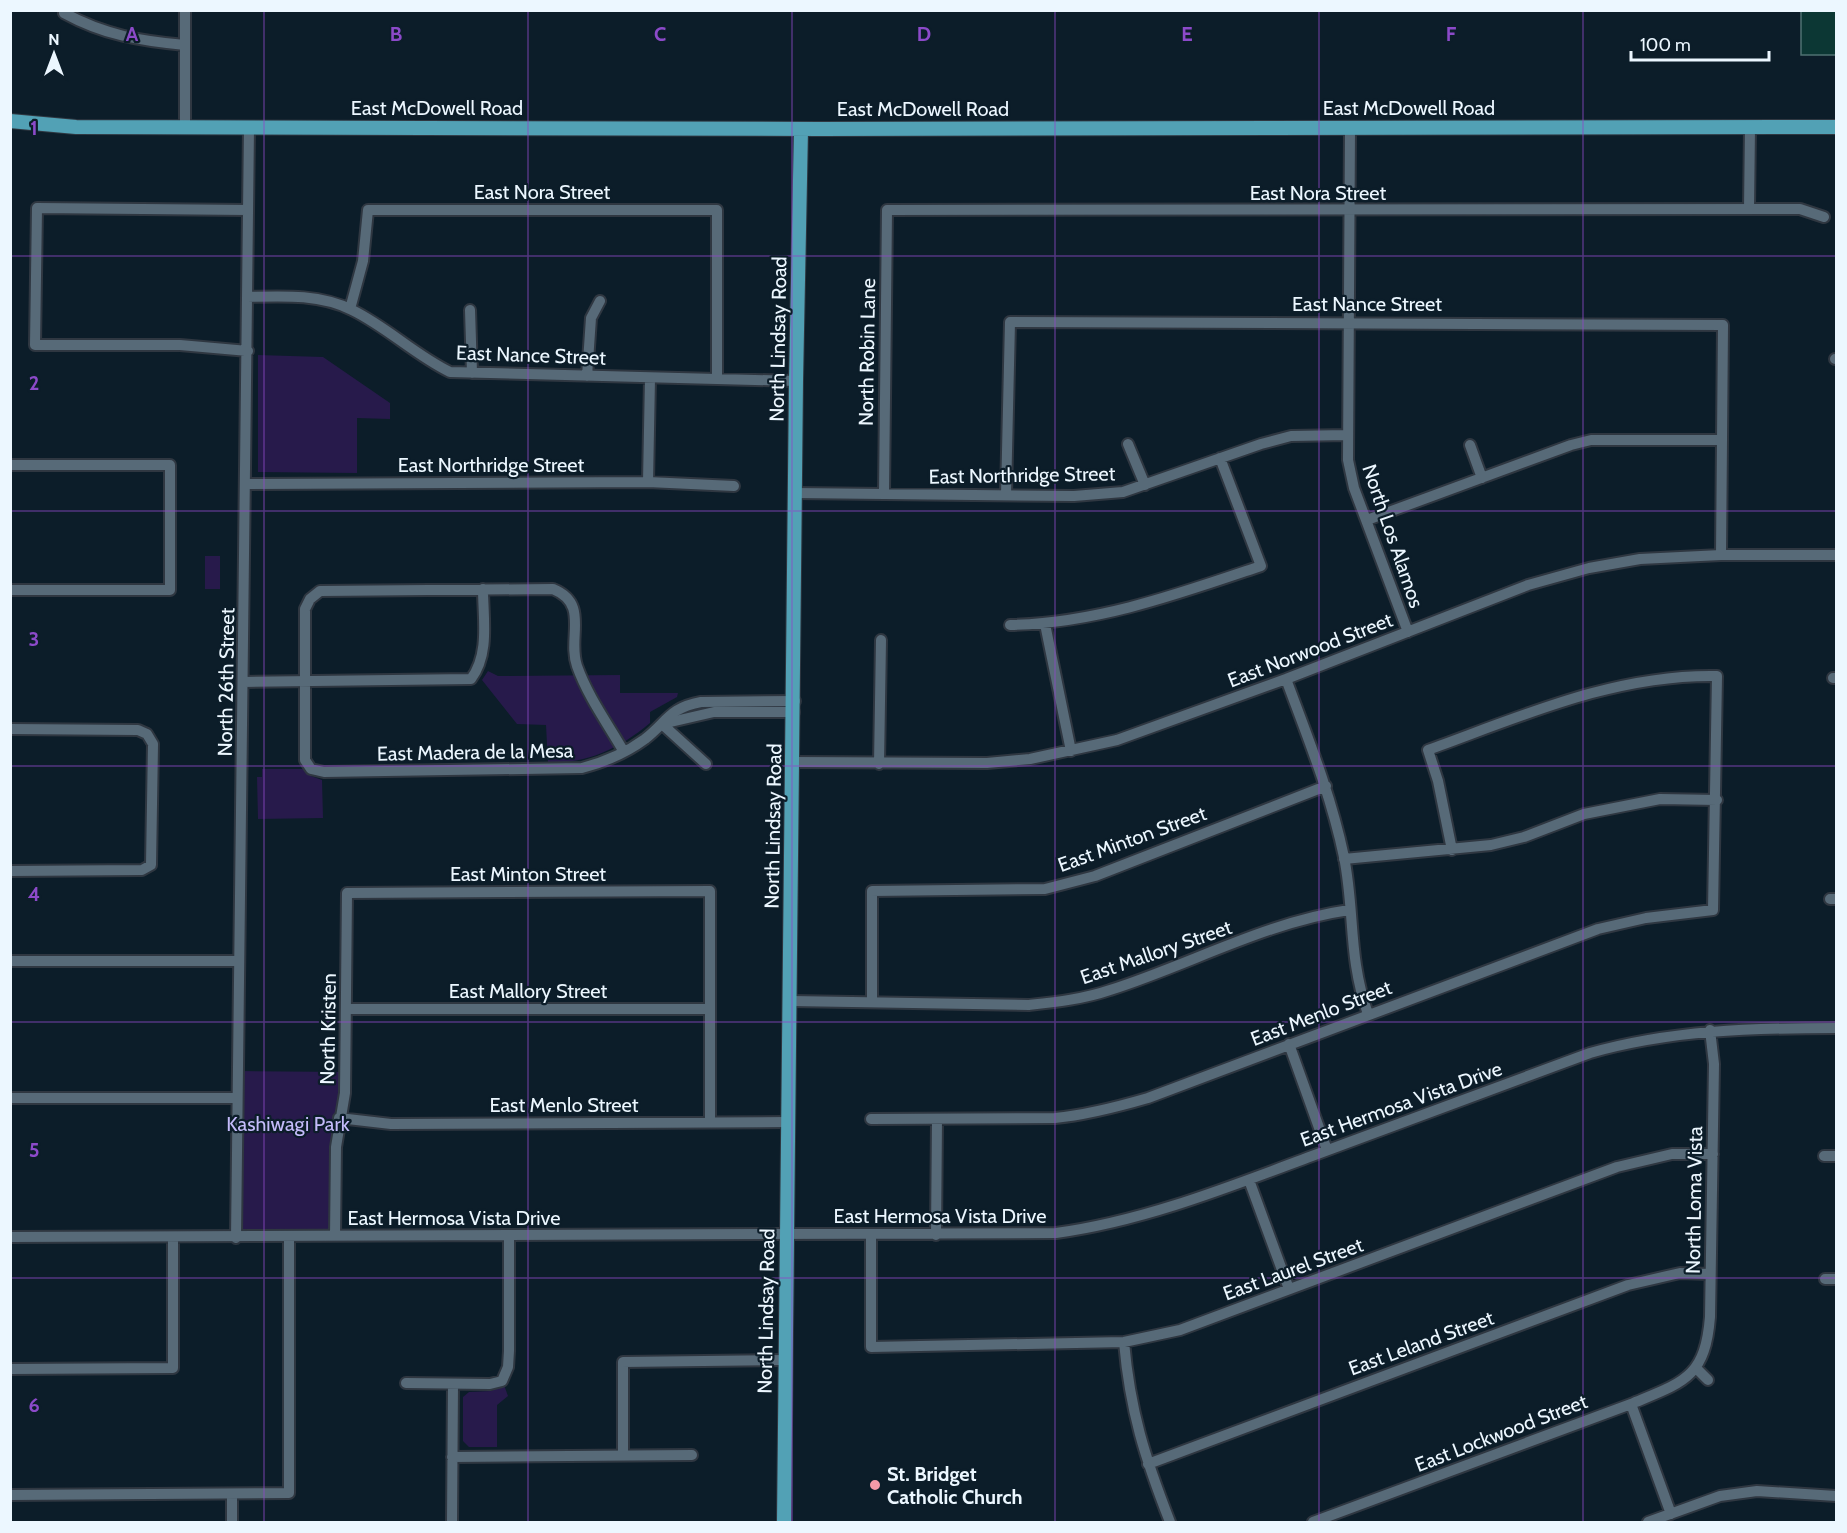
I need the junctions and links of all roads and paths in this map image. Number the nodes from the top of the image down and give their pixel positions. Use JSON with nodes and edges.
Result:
{"nodes":[{"id":1,"x":185,"y":10,"type":"edge"},
{"id":2,"x":64,"y":14,"type":"dead end"},
{"id":3,"x":185,"y":45,"type":"junction"},
{"id":4,"x":10,"y":121,"type":"edge"},
{"id":5,"x":185,"y":126,"type":"junction"},
{"id":6,"x":249,"y":127,"type":"junction"},
{"id":7,"x":1750,"y":127,"type":"junction"},
{"id":8,"x":1836,"y":127,"type":"edge"},
{"id":9,"x":1350,"y":128,"type":"junction"},
{"id":10,"x":801,"y":129,"type":"junction"},
{"id":11,"x":1749,"y":209,"type":"junction"},
{"id":12,"x":248,"y":210,"type":"junction"},
{"id":13,"x":886,"y":210,"type":"joint"},
{"id":14,"x":1350,"y":212,"type":"junction"},
{"id":15,"x":1824,"y":217,"type":"dead end"},
{"id":16,"x":248,"y":297,"type":"junction"},
{"id":17,"x":600,"y":301,"type":"dead end"},
{"id":18,"x":350,"y":309,"type":"junction"},
{"id":19,"x":470,"y":310,"type":"dead end"},
{"id":20,"x":1350,"y":322,"type":"junction"},
{"id":21,"x":248,"y":351,"type":"junction"},
{"id":22,"x":472,"y":373,"type":"junction"},
{"id":23,"x":587,"y":376,"type":"junction"},
{"id":24,"x":650,"y":378,"type":"junction"},
{"id":25,"x":717,"y":378,"type":"junction"},
{"id":26,"x":796,"y":381,"type":"junction"},
{"id":27,"x":1347,"y":435,"type":"junction"},
{"id":28,"x":1722,"y":441,"type":"junction"},
{"id":29,"x":1128,"y":444,"type":"dead end"},
{"id":30,"x":1470,"y":445,"type":"dead end"},
{"id":31,"x":1220,"y":458,"type":"junction"},
{"id":32,"x":10,"y":465,"type":"edge"},
{"id":33,"x":1482,"y":478,"type":"junction"},
{"id":34,"x":648,"y":482,"type":"junction"},
{"id":35,"x":247,"y":484,"type":"junction"},
{"id":36,"x":1145,"y":485,"type":"junction"},
{"id":37,"x":734,"y":486,"type":"dead end"},
{"id":38,"x":795,"y":493,"type":"junction"},
{"id":39,"x":884,"y":494,"type":"junction"},
{"id":40,"x":1006,"y":495,"type":"junction"},
{"id":41,"x":1367,"y":520,"type":"junction"},
{"id":42,"x":1722,"y":555,"type":"junction"},
{"id":43,"x":1836,"y":555,"type":"edge"},
{"id":44,"x":483,"y":589,"type":"junction"},
{"id":45,"x":10,"y":590,"type":"edge"},
{"id":46,"x":1045,"y":624,"type":"junction"},
{"id":47,"x":1010,"y":625,"type":"dead end"},
{"id":48,"x":1408,"y":632,"type":"junction"},
{"id":49,"x":881,"y":640,"type":"dead end"},
{"id":50,"x":1286,"y":679,"type":"junction"},
{"id":51,"x":306,"y":681,"type":"junction"},
{"id":52,"x":244,"y":682,"type":"junction"},
{"id":53,"x":794,"y":706,"type":"junction"},
{"id":54,"x":662,"y":724,"type":"junction"},
{"id":55,"x":10,"y":729,"type":"edge"},
{"id":56,"x":1071,"y":751,"type":"junction"},
{"id":57,"x":624,"y":752,"type":"junction"},
{"id":58,"x":793,"y":762,"type":"junction"},
{"id":59,"x":706,"y":764,"type":"dead end"},
{"id":60,"x":879,"y":764,"type":"junction"},
{"id":61,"x":1326,"y":786,"type":"junction"},
{"id":62,"x":1717,"y":800,"type":"junction"},
{"id":63,"x":1452,"y":850,"type":"junction"},
{"id":64,"x":1344,"y":859,"type":"junction"},
{"id":65,"x":10,"y":871,"type":"edge"},
{"id":66,"x":347,"y":893,"type":"joint"},
{"id":67,"x":1349,"y":910,"type":"junction"},
{"id":68,"x":10,"y":961,"type":"edge"},
{"id":69,"x":239,"y":961,"type":"junction"},
{"id":70,"x":791,"y":1001,"type":"junction"},
{"id":71,"x":872,"y":1001,"type":"junction"},
{"id":72,"x":346,"y":1009,"type":"junction"},
{"id":73,"x":710,"y":1009,"type":"junction"},
{"id":74,"x":1368,"y":1014,"type":"junction"},
{"id":75,"x":1836,"y":1028,"type":"edge"},
{"id":76,"x":1710,"y":1030,"type":"junction"},
{"id":77,"x":1289,"y":1044,"type":"junction"},
{"id":78,"x":10,"y":1098,"type":"edge"},
{"id":79,"x":237,"y":1098,"type":"junction"},
{"id":80,"x":339,"y":1118,"type":"junction"},
{"id":81,"x":871,"y":1119,"type":"dead end"},
{"id":82,"x":937,"y":1119,"type":"junction"},
{"id":83,"x":710,"y":1122,"type":"junction"},
{"id":84,"x":789,"y":1122,"type":"junction"},
{"id":85,"x":1327,"y":1150,"type":"junction"},
{"id":86,"x":1713,"y":1154,"type":"junction"},
{"id":87,"x":1824,"y":1156,"type":"dead end"},
{"id":88,"x":1836,"y":1156,"type":"edge"},
{"id":89,"x":1249,"y":1180,"type":"junction"},
{"id":90,"x":787,"y":1235,"type":"junction"},
{"id":91,"x":871,"y":1235,"type":"junction"},
{"id":92,"x":936,"y":1235,"type":"junction"},
{"id":93,"x":335,"y":1236,"type":"junction"},
{"id":94,"x":10,"y":1237,"type":"edge"},
{"id":95,"x":174,"y":1237,"type":"junction"},
{"id":96,"x":289,"y":1237,"type":"junction"},
{"id":97,"x":509,"y":1237,"type":"junction"},
{"id":98,"x":236,"y":1238,"type":"junction"},
{"id":99,"x":1710,"y":1274,"type":"junction"},
{"id":100,"x":1825,"y":1279,"type":"dead end"},
{"id":101,"x":1836,"y":1279,"type":"edge"},
{"id":102,"x":1289,"y":1289,"type":"junction"},
{"id":103,"x":1124,"y":1342,"type":"junction"},
{"id":104,"x":784,"y":1360,"type":"junction"},
{"id":105,"x":1696,"y":1368,"type":"junction"},
{"id":106,"x":10,"y":1369,"type":"edge"},
{"id":107,"x":1708,"y":1380,"type":"dead end"},
{"id":108,"x":406,"y":1383,"type":"dead end"},
{"id":109,"x":453,"y":1384,"type":"junction"},
{"id":110,"x":1631,"y":1404,"type":"junction"},
{"id":111,"x":692,"y":1455,"type":"dead end"},
{"id":112,"x":623,"y":1456,"type":"junction"},
{"id":113,"x":452,"y":1457,"type":"junction"},
{"id":114,"x":1148,"y":1464,"type":"junction"},
{"id":115,"x":232,"y":1494,"type":"junction"},
{"id":116,"x":10,"y":1495,"type":"edge"},
{"id":117,"x":1836,"y":1496,"type":"edge"},
{"id":118,"x":1671,"y":1514,"type":"junction"},
{"id":119,"x":232,"y":1522,"type":"edge"},
{"id":120,"x":452,"y":1522,"type":"edge"},
{"id":121,"x":784,"y":1522,"type":"edge"},
{"id":122,"x":1170,"y":1522,"type":"edge"},
{"id":123,"x":1313,"y":1522,"type":"edge"},
{"id":124,"x":1648,"y":1522,"type":"edge"}],
"edges":[{"from":1,"to":3,"type":"street"},
{"from":2,"to":3,"type":"street"},
{"from":3,"to":5,"type":"street"},
{"from":4,"to":5,"type":"main road","name":"East McDowell Road"},
{"from":5,"to":6,"type":"main road","name":"East McDowell Road"},
{"from":6,"to":10,"type":"main road","name":"East McDowell Road"},
{"from":6,"to":12,"type":"street","name":"North 26th Street"},
{"from":7,"to":8,"type":"main road","name":"East McDowell Road"},
{"from":7,"to":9,"type":"main road","name":"East McDowell Road"},
{"from":7,"to":11,"type":"street"},
{"from":9,"to":10,"type":"main road","name":"East McDowell Road"},
{"from":9,"to":14,"type":"street","name":"North Los Alamos"},
{"from":10,"to":26,"type":"main road","name":"North Lindsay Road"},
{"from":11,"to":14,"type":"street","name":"East Nora Street"},
{"from":11,"to":15,"type":"street","name":"East Nora Street"},
{"from":12,"to":16,"type":"street","name":"North 26th Street"},
{"from":12,"to":21,"type":"street"},
{"from":13,"to":14,"type":"street","name":"East Nora Street"},
{"from":13,"to":39,"type":"street","name":"North Robin Lane"},
{"from":14,"to":20,"type":"street","name":"North Los Alamos"},
{"from":16,"to":18,"type":"street","name":"East Nance Street"},
{"from":16,"to":21,"type":"street","name":"North 26th Street"},
{"from":17,"to":23,"type":"street"},
{"from":18,"to":22,"type":"street","name":"East Nance Street"},
{"from":18,"to":25,"type":"street","name":"East Nora Street"},
{"from":19,"to":22,"type":"street"},
{"from":20,"to":27,"type":"street","name":"North Los Alamos"},
{"from":20,"to":28,"type":"street","name":"East Nance Street"},
{"from":20,"to":40,"type":"street","name":"East Nance Street"},
{"from":21,"to":35,"type":"street","name":"North 26th Street"},
{"from":22,"to":23,"type":"street","name":"East Nance Street"},
{"from":23,"to":24,"type":"street","name":"East Nance Street"},
{"from":24,"to":25,"type":"street","name":"East Nance Street"},
{"from":24,"to":34,"type":"street"},
{"from":25,"to":26,"type":"street","name":"East Nance Street"},
{"from":26,"to":38,"type":"main road","name":"North Lindsay Road"},
{"from":27,"to":31,"type":"street","name":"East Northridge Street"},
{"from":27,"to":41,"type":"street","name":"North Los Alamos"},
{"from":28,"to":33,"type":"street"},
{"from":28,"to":42,"type":"street"},
{"from":29,"to":36,"type":"street"},
{"from":30,"to":33,"type":"street"},
{"from":31,"to":36,"type":"street","name":"East Northridge Street"},
{"from":31,"to":46,"type":"street"},
{"from":32,"to":45,"type":"street"},
{"from":33,"to":41,"type":"street"},
{"from":34,"to":35,"type":"street","name":"East Northridge Street"},
{"from":34,"to":37,"type":"street","name":"East Northridge Street"},
{"from":35,"to":52,"type":"street","name":"North 26th Street"},
{"from":36,"to":40,"type":"street","name":"East Northridge Street"},
{"from":38,"to":39,"type":"street","name":"East Northridge Street"},
{"from":38,"to":53,"type":"main road","name":"North Lindsay Road"},
{"from":39,"to":40,"type":"street","name":"East Northridge Street"},
{"from":41,"to":48,"type":"street","name":"North Los Alamos"},
{"from":42,"to":43,"type":"street","name":"East Norwood Street"},
{"from":42,"to":48,"type":"street","name":"East Norwood Street"},
{"from":44,"to":51,"type":"street"},
{"from":44,"to":51,"type":"street"},
{"from":44,"to":57,"type":"street"},
{"from":46,"to":47,"type":"street"},
{"from":46,"to":56,"type":"street"},
{"from":48,"to":50,"type":"street","name":"East Norwood Street"},
{"from":49,"to":60,"type":"street"},
{"from":50,"to":56,"type":"street","name":"East Norwood Street"},
{"from":50,"to":61,"type":"street"},
{"from":51,"to":52,"type":"street"},
{"from":51,"to":57,"type":"street","name":"East Madera de la Mesa"},
{"from":52,"to":69,"type":"street","name":"North 26th Street"},
{"from":53,"to":54,"type":"street","name":"East Madera de la Mesa"},
{"from":53,"to":58,"type":"main road","name":"North Lindsay Road"},
{"from":54,"to":57,"type":"street","name":"East Madera de la Mesa"},
{"from":54,"to":59,"type":"street"},
{"from":55,"to":65,"type":"street"},
{"from":56,"to":60,"type":"street","name":"East Norwood Street"},
{"from":58,"to":60,"type":"street","name":"East Norwood Street"},
{"from":58,"to":70,"type":"main road","name":"North Lindsay Road"},
{"from":61,"to":64,"type":"street"},
{"from":61,"to":71,"type":"street","name":"East Minton Street"},
{"from":62,"to":63,"type":"street"},
{"from":62,"to":63,"type":"street"},
{"from":62,"to":74,"type":"street","name":"East Menlo Street"},
{"from":63,"to":64,"type":"street"},
{"from":64,"to":67,"type":"street"},
{"from":66,"to":72,"type":"street","name":"North Kristen"},
{"from":66,"to":73,"type":"street","name":"East Minton Street"},
{"from":67,"to":71,"type":"street","name":"East Mallory Street"},
{"from":67,"to":74,"type":"street"},
{"from":68,"to":69,"type":"street"},
{"from":69,"to":79,"type":"street","name":"North 26th Street"},
{"from":70,"to":71,"type":"street","name":"East Mallory Street"},
{"from":70,"to":84,"type":"main road","name":"North Lindsay Road"},
{"from":72,"to":73,"type":"street","name":"East Mallory Street"},
{"from":72,"to":80,"type":"street","name":"North Kristen"},
{"from":73,"to":83,"type":"street"},
{"from":74,"to":77,"type":"street","name":"East Menlo Street"},
{"from":75,"to":76,"type":"street","name":"East Hermosa Vista Drive"},
{"from":76,"to":85,"type":"street","name":"East Hermosa Vista Drive"},
{"from":76,"to":86,"type":"street","name":"North Loma Vista"},
{"from":77,"to":82,"type":"street","name":"East Menlo Street"},
{"from":77,"to":85,"type":"street"},
{"from":78,"to":79,"type":"street"},
{"from":79,"to":98,"type":"street","name":"North 26th Street"},
{"from":80,"to":83,"type":"street","name":"East Menlo Street"},
{"from":80,"to":93,"type":"street","name":"North Kristen"},
{"from":81,"to":82,"type":"street","name":"East Menlo Street"},
{"from":82,"to":92,"type":"street"},
{"from":83,"to":84,"type":"street","name":"East Menlo Street"},
{"from":84,"to":90,"type":"main road","name":"North Lindsay Road"},
{"from":85,"to":89,"type":"street","name":"East Hermosa Vista Drive"},
{"from":86,"to":99,"type":"street","name":"North Loma Vista"},
{"from":86,"to":102,"type":"street","name":"East Laurel Street"},
{"from":87,"to":88,"type":"street"},
{"from":89,"to":92,"type":"street","name":"East Hermosa Vista Drive"},
{"from":89,"to":102,"type":"street"},
{"from":90,"to":91,"type":"street","name":"East Hermosa Vista Drive"},
{"from":90,"to":97,"type":"street","name":"East Hermosa Vista Drive"},
{"from":90,"to":104,"type":"main road","name":"North Lindsay Road"},
{"from":91,"to":92,"type":"street","name":"East Hermosa Vista Drive"},
{"from":91,"to":103,"type":"street","name":"East Laurel Street"},
{"from":93,"to":96,"type":"street","name":"East Hermosa Vista Drive"},
{"from":93,"to":97,"type":"street","name":"East Hermosa Vista Drive"},
{"from":94,"to":95,"type":"street","name":"East Hermosa Vista Drive"},
{"from":95,"to":98,"type":"street","name":"East Hermosa Vista Drive"},
{"from":95,"to":106,"type":"street"},
{"from":96,"to":98,"type":"street","name":"East Hermosa Vista Drive"},
{"from":96,"to":115,"type":"street"},
{"from":97,"to":109,"type":"street"},
{"from":99,"to":105,"type":"street","name":"North Loma Vista"},
{"from":99,"to":114,"type":"street","name":"East Leland Street"},
{"from":100,"to":101,"type":"street"},
{"from":102,"to":103,"type":"street","name":"East Laurel Street"},
{"from":103,"to":114,"type":"street"},
{"from":104,"to":112,"type":"street"},
{"from":104,"to":121,"type":"main road","name":"North Lindsay Road"},
{"from":105,"to":107,"type":"street"},
{"from":105,"to":110,"type":"street","name":"East Lockwood Street"},
{"from":108,"to":109,"type":"street"},
{"from":109,"to":113,"type":"street"},
{"from":110,"to":118,"type":"street"},
{"from":110,"to":123,"type":"street","name":"East Lockwood Street"},
{"from":111,"to":112,"type":"street"},
{"from":112,"to":113,"type":"street"},
{"from":113,"to":120,"type":"street"},
{"from":114,"to":122,"type":"street"},
{"from":115,"to":116,"type":"street"},
{"from":115,"to":119,"type":"street"},
{"from":117,"to":118,"type":"street"},
{"from":118,"to":124,"type":"street"}]}
